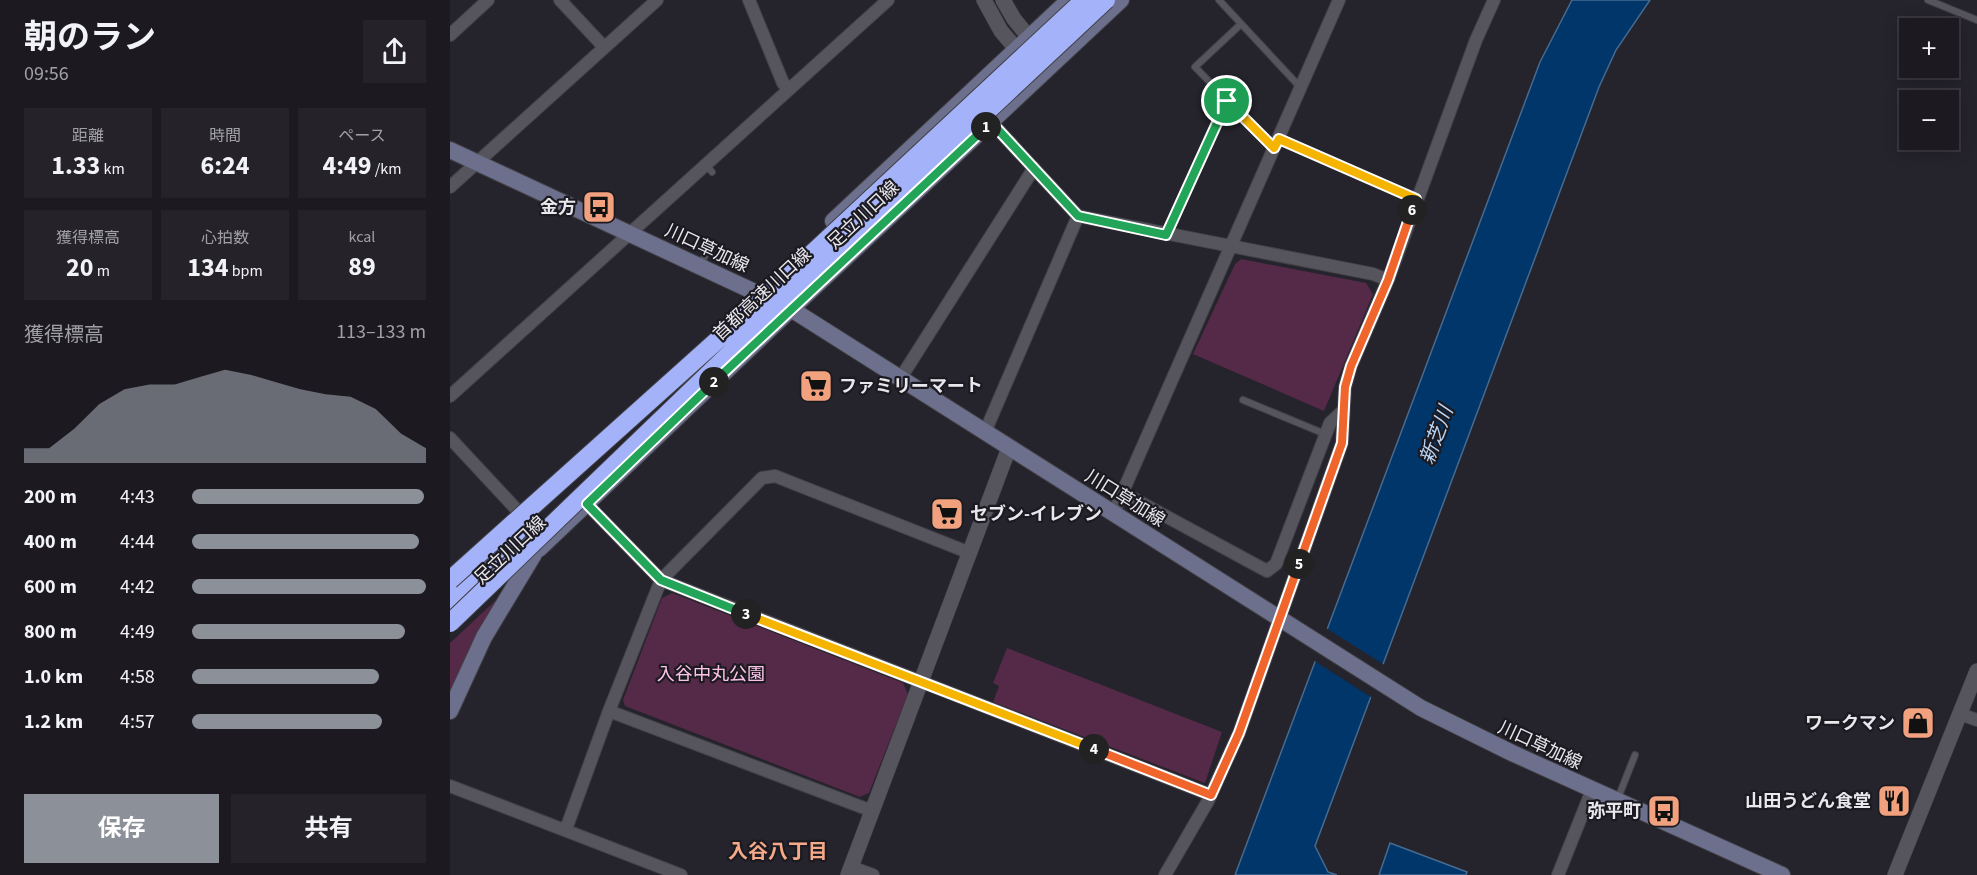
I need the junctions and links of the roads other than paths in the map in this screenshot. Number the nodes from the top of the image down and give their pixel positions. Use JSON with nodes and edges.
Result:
{"nodes":[{"id":1,"x":488,"y":0,"type":"edge"},
{"id":2,"x":560,"y":0,"type":"edge"},
{"id":3,"x":657,"y":0,"type":"edge"},
{"id":4,"x":750,"y":0,"type":"edge"},
{"id":5,"x":888,"y":0,"type":"edge"},
{"id":6,"x":984,"y":0,"type":"edge"},
{"id":7,"x":1003,"y":0,"type":"edge"},
{"id":8,"x":1069,"y":0,"type":"edge"},
{"id":9,"x":1084,"y":0,"type":"edge"},
{"id":10,"x":1107,"y":0,"type":"edge"},
{"id":11,"x":1121,"y":0,"type":"edge"},
{"id":12,"x":1219,"y":0,"type":"edge"},
{"id":13,"x":1339,"y":0,"type":"edge"},
{"id":14,"x":1494,"y":0,"type":"edge"},
{"id":15,"x":1928,"y":0,"type":"edge"},
{"id":16,"x":1977,"y":20,"type":"edge"},
{"id":17,"x":1241,"y":24,"type":"junction"},
{"id":18,"x":450,"y":35,"type":"edge"},
{"id":19,"x":1029,"y":38,"type":"junction"},
{"id":20,"x":604,"y":47,"type":"junction"},
{"id":21,"x":1016,"y":50,"type":"junction"},
{"id":22,"x":1047,"y":70,"type":"junction"},
{"id":23,"x":1300,"y":87,"type":"junction"},
{"id":24,"x":789,"y":89,"type":"junction"},
{"id":25,"x":1227,"y":101,"type":"junction"},
{"id":26,"x":991,"y":122,"type":"junction"},
{"id":27,"x":1276,"y":144,"type":"junction"},
{"id":28,"x":450,"y":150,"type":"edge"},
{"id":29,"x":477,"y":163,"type":"junction"},
{"id":30,"x":1034,"y":168,"type":"junction"},
{"id":31,"x":450,"y":187,"type":"edge"},
{"id":32,"x":1416,"y":199,"type":"junction"},
{"id":33,"x":1078,"y":216,"type":"junction"},
{"id":34,"x":630,"y":234,"type":"junction"},
{"id":35,"x":1166,"y":235,"type":"junction"},
{"id":36,"x":709,"y":246,"type":"dead end"},
{"id":37,"x":1230,"y":247,"type":"junction"},
{"id":38,"x":700,"y":267,"type":"junction"},
{"id":39,"x":1388,"y":280,"type":"junction"},
{"id":40,"x":757,"y":294,"type":"junction"},
{"id":41,"x":791,"y":309,"type":"junction"},
{"id":42,"x":900,"y":380,"type":"junction"},
{"id":43,"x":450,"y":396,"type":"edge"},
{"id":44,"x":1243,"y":400,"type":"dead end"},
{"id":45,"x":631,"y":407,"type":"junction"},
{"id":46,"x":1344,"y":410,"type":"junction"},
{"id":47,"x":985,"y":432,"type":"junction"},
{"id":48,"x":660,"y":433,"type":"junction"},
{"id":49,"x":1325,"y":434,"type":"junction"},
{"id":50,"x":450,"y":438,"type":"edge"},
{"id":51,"x":1009,"y":448,"type":"junction"},
{"id":52,"x":1123,"y":493,"type":"junction"},
{"id":53,"x":559,"y":501,"type":"junction"},
{"id":54,"x":587,"y":504,"type":"junction"},
{"id":55,"x":517,"y":510,"type":"junction"},
{"id":56,"x":1113,"y":514,"type":"junction"},
{"id":57,"x":534,"y":554,"type":"junction"},
{"id":58,"x":970,"y":554,"type":"junction"},
{"id":59,"x":450,"y":572,"type":"edge"},
{"id":60,"x":450,"y":580,"type":"edge"},
{"id":61,"x":661,"y":580,"type":"junction"},
{"id":62,"x":450,"y":594,"type":"edge"},
{"id":63,"x":450,"y":610,"type":"edge"},
{"id":64,"x":450,"y":623,"type":"edge"},
{"id":65,"x":1287,"y":623,"type":"junction"},
{"id":66,"x":450,"y":633,"type":"edge"},
{"id":67,"x":1977,"y":671,"type":"edge"},
{"id":68,"x":921,"y":682,"type":"junction"},
{"id":69,"x":1974,"y":688,"type":"edge"},
{"id":70,"x":450,"y":711,"type":"edge"},
{"id":71,"x":609,"y":711,"type":"junction"},
{"id":72,"x":1960,"y":714,"type":"junction"},
{"id":73,"x":1977,"y":720,"type":"edge"},
{"id":74,"x":1635,"y":754,"type":"dead end"},
{"id":75,"x":450,"y":786,"type":"edge"},
{"id":76,"x":1592,"y":790,"type":"junction"},
{"id":77,"x":1211,"y":795,"type":"junction"},
{"id":78,"x":1616,"y":801,"type":"junction"},
{"id":79,"x":872,"y":812,"type":"junction"},
{"id":80,"x":566,"y":829,"type":"junction"},
{"id":81,"x":1758,"y":870,"type":"edge"},
{"id":82,"x":850,"y":871,"type":"edge"},
{"id":83,"x":681,"y":875,"type":"edge"},
{"id":84,"x":873,"y":875,"type":"edge"},
{"id":85,"x":1166,"y":875,"type":"edge"},
{"id":86,"x":1558,"y":875,"type":"edge"},
{"id":87,"x":1782,"y":875,"type":"edge"},
{"id":88,"x":1895,"y":875,"type":"edge"}],
"edges":[{"from":1,"to":18,"type":"street"},
{"from":2,"to":20,"type":"street"},
{"from":3,"to":20,"type":"street"},
{"from":4,"to":24,"type":"street"},
{"from":5,"to":24,"type":"street"},
{"from":6,"to":21,"type":"street"},
{"from":7,"to":19,"type":"street"},
{"from":8,"to":19,"type":"main road","name":"足立川口線"},
{"from":9,"to":60,"type":"highway","name":"首都高速川口線","bridge":true},
{"from":10,"to":64,"type":"highway","name":"首都高速川口線","bridge":true},
{"from":11,"to":22,"type":"main road","name":"足立川口線"},
{"from":12,"to":17,"type":"lane"},
{"from":13,"to":23,"type":"street"},
{"from":14,"to":32,"type":"street"},
{"from":15,"to":16,"type":"lane"},
{"from":17,"to":23,"type":"lane"},
{"from":17,"to":25,"type":"lane"},
{"from":19,"to":21,"type":"main road","name":"足立川口線"},
{"from":19,"to":22,"type":"street"},
{"from":20,"to":29,"type":"street"},
{"from":21,"to":22,"type":"street"},
{"from":21,"to":40,"type":"main road","name":"足立川口線"},
{"from":22,"to":26,"type":"main road","name":"足立川口線"},
{"from":23,"to":27,"type":"street"},
{"from":24,"to":34,"type":"street"},
{"from":25,"to":27,"type":"lane"},
{"from":25,"to":35,"type":"lane"},
{"from":26,"to":30,"type":"street"},
{"from":26,"to":41,"type":"main road","name":"足立川口線"},
{"from":27,"to":32,"type":"lane"},
{"from":27,"to":37,"type":"street"},
{"from":28,"to":29,"type":"main road","name":"川口草加線"},
{"from":29,"to":31,"type":"street"},
{"from":29,"to":34,"type":"main road","name":"川口草加線"},
{"from":30,"to":33,"type":"street"},
{"from":30,"to":42,"type":"street"},
{"from":32,"to":39,"type":"street"},
{"from":33,"to":35,"type":"street"},
{"from":33,"to":47,"type":"street"},
{"from":34,"to":38,"type":"main road","name":"川口草加線"},
{"from":34,"to":43,"type":"street"},
{"from":35,"to":37,"type":"street"},
{"from":36,"to":38,"type":"lane"},
{"from":37,"to":39,"type":"street"},
{"from":37,"to":52,"type":"street"},
{"from":38,"to":40,"type":"main road","name":"川口草加線"},
{"from":39,"to":46,"type":"street"},
{"from":40,"to":41,"type":"main road","name":"川口草加線"},
{"from":40,"to":45,"type":"main road","name":"足立川口線"},
{"from":41,"to":42,"type":"main road","name":"川口草加線"},
{"from":41,"to":48,"type":"main road","name":"足立川口線"},
{"from":42,"to":47,"type":"main road","name":"川口草加線"},
{"from":44,"to":49,"type":"lane"},
{"from":45,"to":53,"type":"highway"},
{"from":45,"to":55,"type":"main road","name":"足立川口線"},
{"from":46,"to":49,"type":"street"},
{"from":46,"to":65,"type":"street"},
{"from":47,"to":51,"type":"main road","name":"川口草加線"},
{"from":48,"to":53,"type":"highway"},
{"from":48,"to":54,"type":"main road","name":"足立川口線"},
{"from":49,"to":52,"type":"street"},
{"from":50,"to":55,"type":"street"},
{"from":51,"to":56,"type":"main road","name":"川口草加線"},
{"from":51,"to":58,"type":"street"},
{"from":52,"to":56,"type":"street"},
{"from":53,"to":62,"type":"highway"},
{"from":53,"to":63,"type":"highway"},
{"from":54,"to":57,"type":"main road","name":"足立川口線"},
{"from":54,"to":61,"type":"street"},
{"from":55,"to":59,"type":"main road","name":"足立川口線"},
{"from":56,"to":65,"type":"main road","name":"川口草加線"},
{"from":57,"to":66,"type":"main road","name":"足立川口線"},
{"from":57,"to":70,"type":"main road"},
{"from":58,"to":61,"type":"street"},
{"from":58,"to":68,"type":"street"},
{"from":61,"to":68,"type":"street"},
{"from":61,"to":71,"type":"street"},
{"from":65,"to":76,"type":"main road","name":"川口草加線"},
{"from":65,"to":77,"type":"street"},
{"from":67,"to":69,"type":"street"},
{"from":68,"to":77,"type":"street"},
{"from":68,"to":79,"type":"street"},
{"from":69,"to":72,"type":"street"},
{"from":71,"to":79,"type":"street"},
{"from":71,"to":80,"type":"street"},
{"from":72,"to":73,"type":"street"},
{"from":72,"to":88,"type":"street"},
{"from":74,"to":78,"type":"lane"},
{"from":75,"to":80,"type":"street"},
{"from":76,"to":78,"type":"main road","name":"川口草加線"},
{"from":76,"to":86,"type":"street"},
{"from":77,"to":85,"type":"street"},
{"from":78,"to":81,"type":"main road","name":"川口草加線"},
{"from":79,"to":82,"type":"street"},
{"from":80,"to":83,"type":"street"},
{"from":81,"to":87,"type":"main road","name":"川口草加線"},
{"from":82,"to":84,"type":"street"}]}
